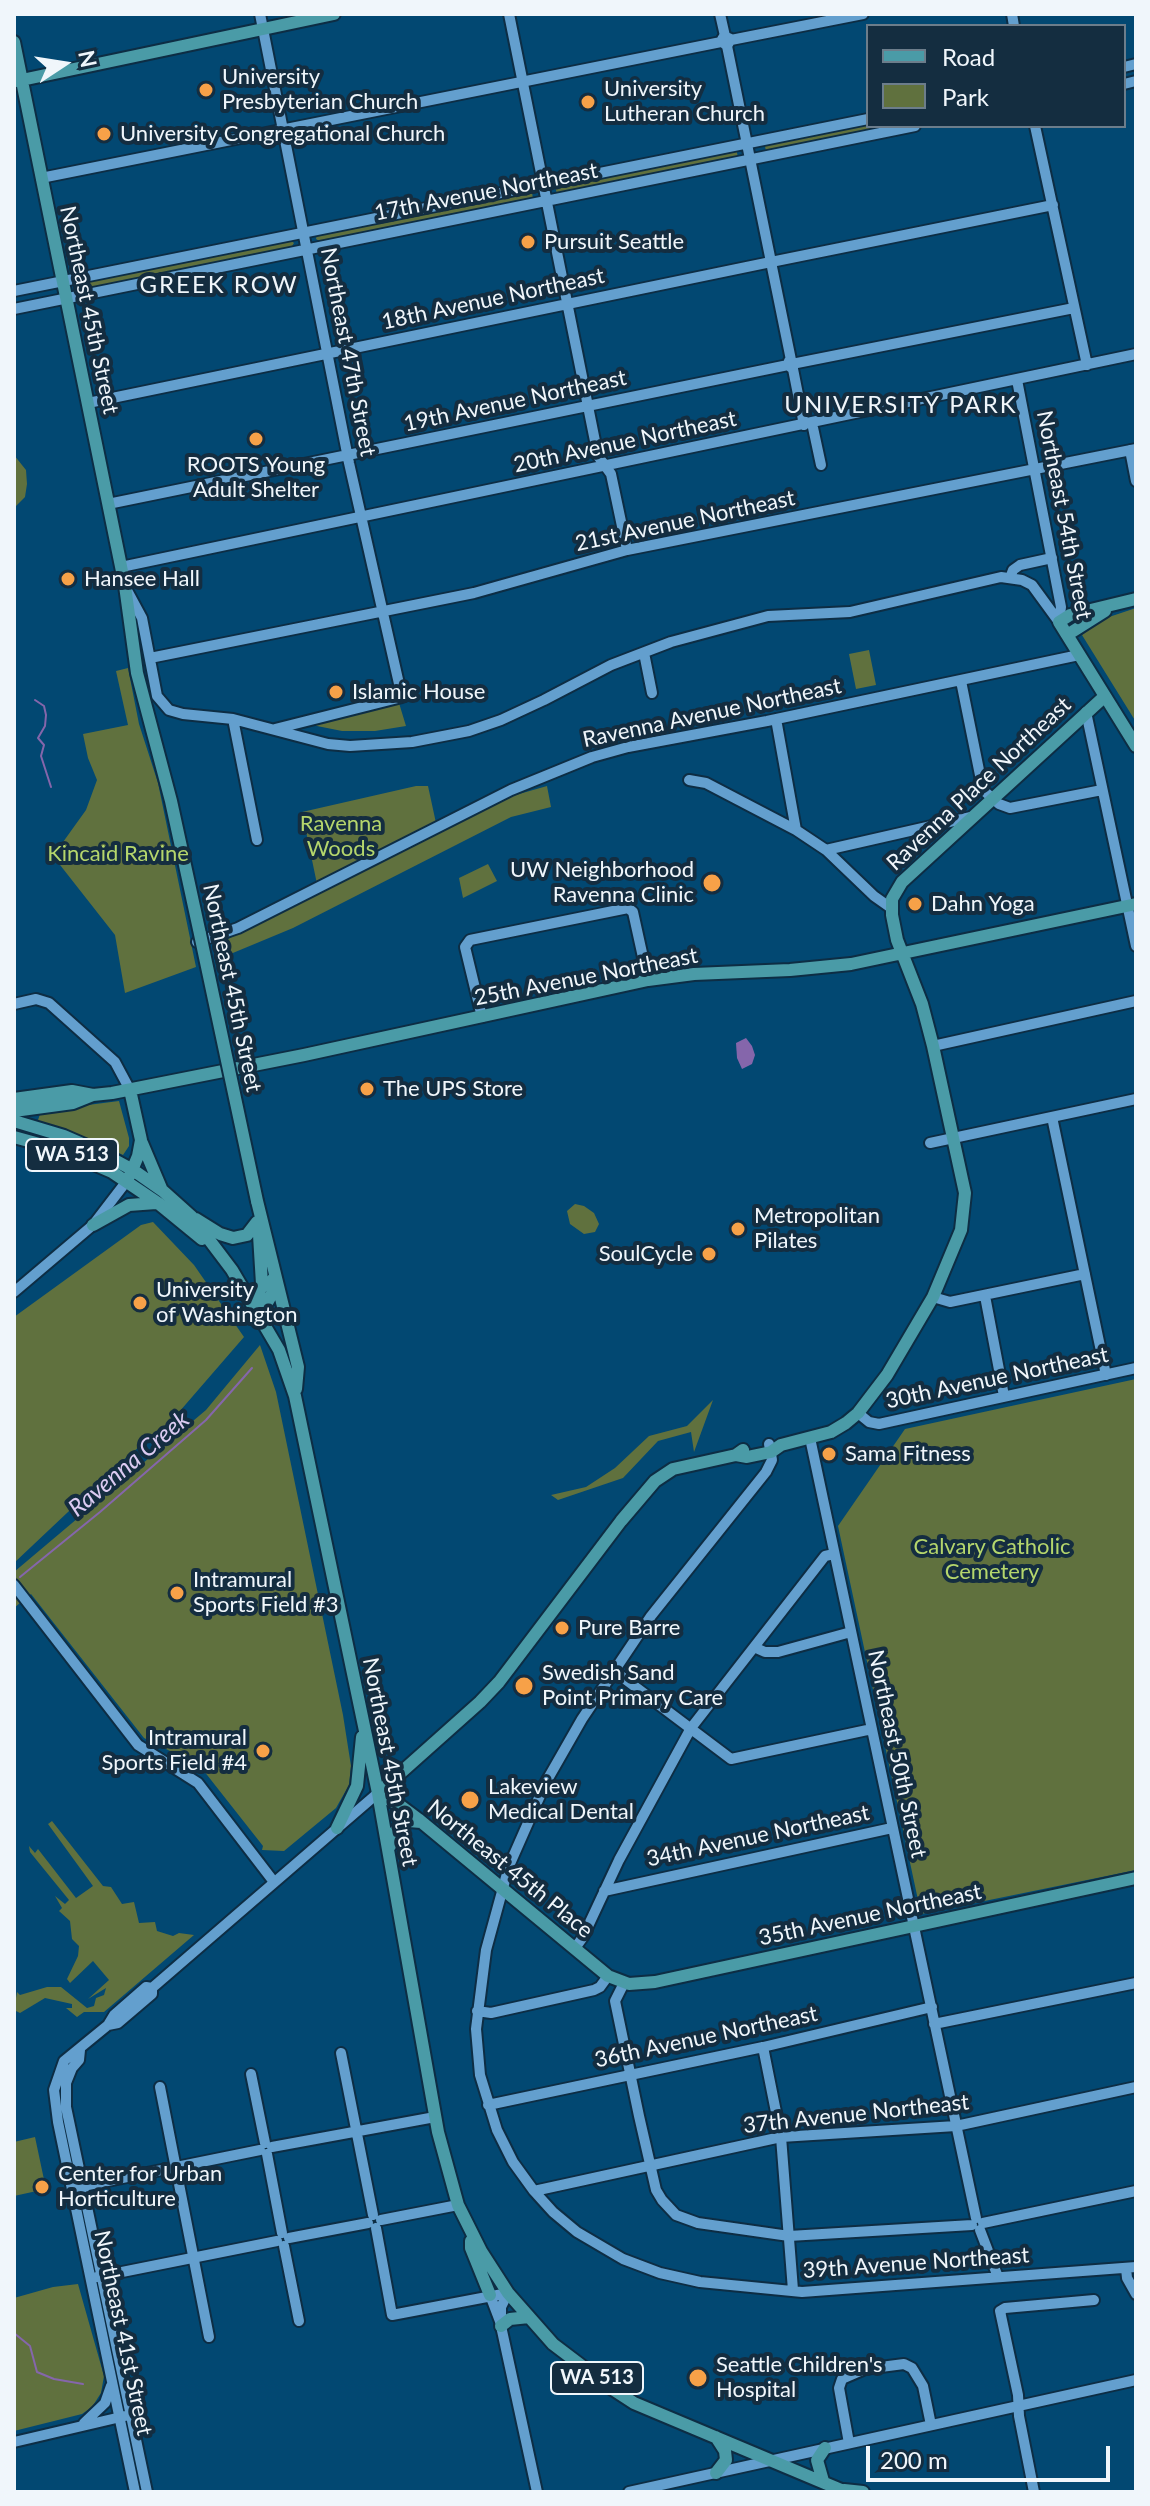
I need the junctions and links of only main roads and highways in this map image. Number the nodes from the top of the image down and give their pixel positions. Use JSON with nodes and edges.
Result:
{"nodes":[{"id":1,"x":334,"y":14,"type":"edge"},
{"id":2,"x":14,"y":42,"type":"edge"},
{"id":3,"x":18,"y":81,"type":"edge"},
{"id":4,"x":1136,"y":599,"type":"edge"},
{"id":5,"x":1113,"y":606,"type":"junction"},
{"id":6,"x":1067,"y":635,"type":"junction"},
{"id":7,"x":1105,"y":696,"type":"junction"},
{"id":8,"x":1136,"y":746,"type":"edge"},
{"id":9,"x":1131,"y":905,"type":"edge"},
{"id":10,"x":902,"y":954,"type":"junction"},
{"id":11,"x":130,"y":1090,"type":"junction"},
{"id":12,"x":93,"y":1095,"type":"junction"},
{"id":13,"x":14,"y":1099,"type":"edge"},
{"id":14,"x":41,"y":1107,"type":"junction"},
{"id":15,"x":14,"y":1111,"type":"edge"},
{"id":16,"x":14,"y":1121,"type":"edge"},
{"id":17,"x":44,"y":1130,"type":"junction"},
{"id":18,"x":14,"y":1137,"type":"edge"},
{"id":19,"x":141,"y":1140,"type":"junction"},
{"id":20,"x":130,"y":1176,"type":"junction"},
{"id":21,"x":160,"y":1197,"type":"junction"},
{"id":22,"x":257,"y":1201,"type":"junction"},
{"id":23,"x":192,"y":1217,"type":"junction"},
{"id":24,"x":257,"y":1222,"type":"junction"},
{"id":25,"x":93,"y":1225,"type":"road end"},
{"id":26,"x":212,"y":1246,"type":"junction"},
{"id":27,"x":267,"y":1267,"type":"junction"},
{"id":28,"x":255,"y":1307,"type":"junction"},
{"id":29,"x":295,"y":1396,"type":"junction"},
{"id":30,"x":363,"y":1722,"type":"junction"},
{"id":31,"x":378,"y":1793,"type":"junction"},
{"id":32,"x":424,"y":1823,"type":"junction"},
{"id":33,"x":337,"y":1828,"type":"road end"},
{"id":34,"x":388,"y":1854,"type":"junction"},
{"id":35,"x":1136,"y":1878,"type":"edge"},
{"id":36,"x":615,"y":1979,"type":"joint"},
{"id":37,"x":470,"y":2230,"type":"junction"},
{"id":38,"x":490,"y":2295,"type":"road end"},
{"id":39,"x":529,"y":2317,"type":"junction"},
{"id":40,"x":501,"y":2326,"type":"road end"},
{"id":41,"x":716,"y":2437,"type":"junction"},
{"id":42,"x":825,"y":2448,"type":"road end"},
{"id":43,"x":716,"y":2473,"type":"road end"},
{"id":44,"x":823,"y":2481,"type":"junction"},
{"id":45,"x":845,"y":2491,"type":"edge"},
{"id":46,"x":863,"y":2492,"type":"edge"}],
"edges":[{"from":1,"to":3,"type":"main road"},
{"from":2,"to":3,"type":"main road","name":"Northeast 45th Street"},
{"from":3,"to":22,"type":"main road","name":"Northeast 45th Street","bridge":true},
{"from":4,"to":5,"type":"main road"},
{"from":5,"to":6,"type":"main road"},
{"from":5,"to":6,"type":"main road","name":"Northeast 54th Street"},
{"from":6,"to":7,"type":"main road","name":"Northeast 54th Street"},
{"from":7,"to":8,"type":"main road","name":"Northeast 54th Street"},
{"from":7,"to":10,"type":"main road","name":"Ravenna Place Northeast"},
{"from":9,"to":10,"type":"main road","name":"25th Avenue Northeast"},
{"from":10,"to":11,"type":"main road","name":"25th Avenue Northeast"},
{"from":10,"to":31,"type":"main road","name":"30th Avenue Northeast"},
{"from":11,"to":12,"type":"main road","name":"25th Avenue Northeast"},
{"from":11,"to":19,"type":"main road"},
{"from":12,"to":13,"type":"main road","name":"25th Avenue Northeast"},
{"from":12,"to":14,"type":"main road","name":"25th Avenue Northeast"},
{"from":14,"to":15,"type":"main road","name":"25th Avenue Northeast"},
{"from":14,"to":17,"type":"main road"},
{"from":16,"to":17,"type":"main road","number":"WA 513"},
{"from":17,"to":20,"type":"main road","number":"WA 513"},
{"from":18,"to":20,"type":"main road","number":"WA 513"},
{"from":19,"to":20,"type":"main road"},
{"from":19,"to":21,"type":"main road"},
{"from":20,"to":21,"type":"main road","number":"WA 513"},
{"from":21,"to":23,"type":"main road","number":"WA 513"},
{"from":21,"to":25,"type":"main road"},
{"from":21,"to":26,"type":"main road","number":"WA 513"},
{"from":22,"to":24,"type":"main road","name":"Northeast 45th Street"},
{"from":22,"to":27,"type":"main road"},
{"from":23,"to":24,"type":"main road"},
{"from":23,"to":26,"type":"main road","number":"WA 513"},
{"from":24,"to":27,"type":"main road","name":"Northeast 45th Street"},
{"from":26,"to":28,"type":"main road","number":"WA 513"},
{"from":27,"to":28,"type":"main road","name":"Northeast 45th Street"},
{"from":27,"to":29,"type":"main road"},
{"from":28,"to":29,"type":"main road","name":"Northeast 45th Street","number":"WA 513"},
{"from":29,"to":30,"type":"main road","name":"Northeast 45th Street","number":"WA 513"},
{"from":30,"to":31,"type":"main road","name":"Northeast 45th Street","number":"WA 513"},
{"from":30,"to":33,"type":"main road"},
{"from":31,"to":32,"type":"main road","name":"Northeast 45th Place"},
{"from":31,"to":34,"type":"main road","name":"Northeast 45th Street","number":"WA 513"},
{"from":32,"to":34,"type":"main road"},
{"from":32,"to":36,"type":"main road","name":"Northeast 45th Place"},
{"from":34,"to":37,"type":"main road","name":"Northeast 45th Street","number":"WA 513"},
{"from":35,"to":36,"type":"main road","name":"35th Avenue Northeast"},
{"from":37,"to":38,"type":"main road"},
{"from":37,"to":39,"type":"main road","number":"WA 513"},
{"from":39,"to":40,"type":"main road"},
{"from":39,"to":41,"type":"main road","number":"WA 513"},
{"from":41,"to":43,"type":"main road"},
{"from":41,"to":44,"type":"main road","number":"WA 513"},
{"from":42,"to":44,"type":"main road"},
{"from":44,"to":45,"type":"main road","number":"WA 513"},
{"from":45,"to":46,"type":"main road","number":"WA 513"}]}
